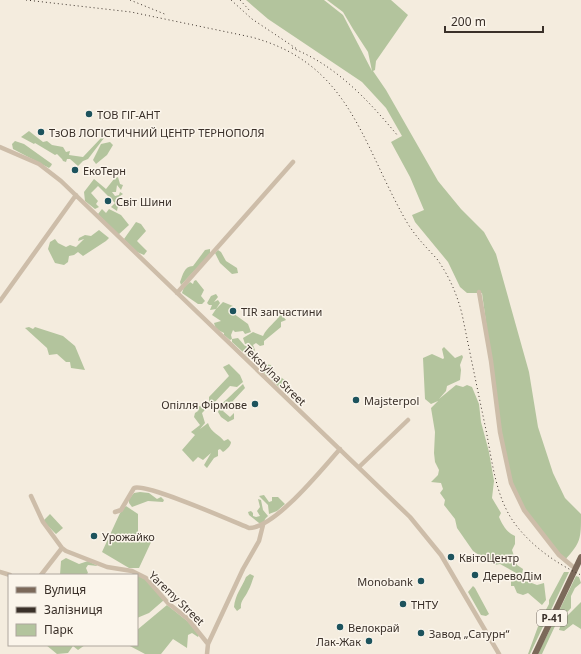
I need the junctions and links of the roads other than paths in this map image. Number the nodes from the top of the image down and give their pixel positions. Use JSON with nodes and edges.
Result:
{"nodes":[{"id":1,"x":0,"y":147,"type":"edge"},
{"id":2,"x":293,"y":162,"type":"dead end"},
{"id":3,"x":76,"y":195,"type":"junction"},
{"id":4,"x":479,"y":292,"type":"dead end"},
{"id":5,"x":177,"y":293,"type":"junction"},
{"id":6,"x":0,"y":301,"type":"edge"},
{"id":7,"x":408,"y":420,"type":"dead end"},
{"id":8,"x":340,"y":449,"type":"junction"},
{"id":9,"x":359,"y":467,"type":"junction"},
{"id":10,"x":31,"y":496,"type":"dead end"},
{"id":11,"x":115,"y":512,"type":"dead end"},
{"id":12,"x":263,"y":526,"type":"junction"},
{"id":13,"x":62,"y":548,"type":"junction"},
{"id":14,"x":581,"y":557,"type":"edge"},
{"id":15,"x":572,"y":566,"type":"dead end"},
{"id":16,"x":42,"y":574,"type":"edge"},
{"id":17,"x":138,"y":574,"type":"edge"},
{"id":18,"x":138,"y":574,"type":"edge"},
{"id":19,"x":208,"y":644,"type":"junction"},
{"id":20,"x":207,"y":654,"type":"edge"},
{"id":21,"x":499,"y":654,"type":"edge"},
{"id":22,"x":535,"y":654,"type":"edge"}],
"edges":[{"from":1,"to":3,"type":"street","name":"Tekstylna Street"},
{"from":2,"to":5,"type":"street"},
{"from":3,"to":5,"type":"street","name":"Tekstylna Street"},
{"from":3,"to":6,"type":"street"},
{"from":4,"to":15,"type":"street"},
{"from":5,"to":8,"type":"street","name":"Tekstylna Street"},
{"from":7,"to":9,"type":"street"},
{"from":8,"to":9,"type":"street","name":"Tekstylna Street"},
{"from":8,"to":12,"type":"street"},
{"from":9,"to":21,"type":"street","name":"Tekstylna Street"},
{"from":10,"to":13,"type":"street"},
{"from":11,"to":12,"type":"street"},
{"from":12,"to":19,"type":"street"},
{"from":13,"to":16,"type":"street"},
{"from":13,"to":18,"type":"street","name":"Yaremy Street"},
{"from":14,"to":22,"type":"main road","number":"Р-41"},
{"from":17,"to":19,"type":"street","name":"Yaremy Street"},
{"from":19,"to":20,"type":"street"}]}
